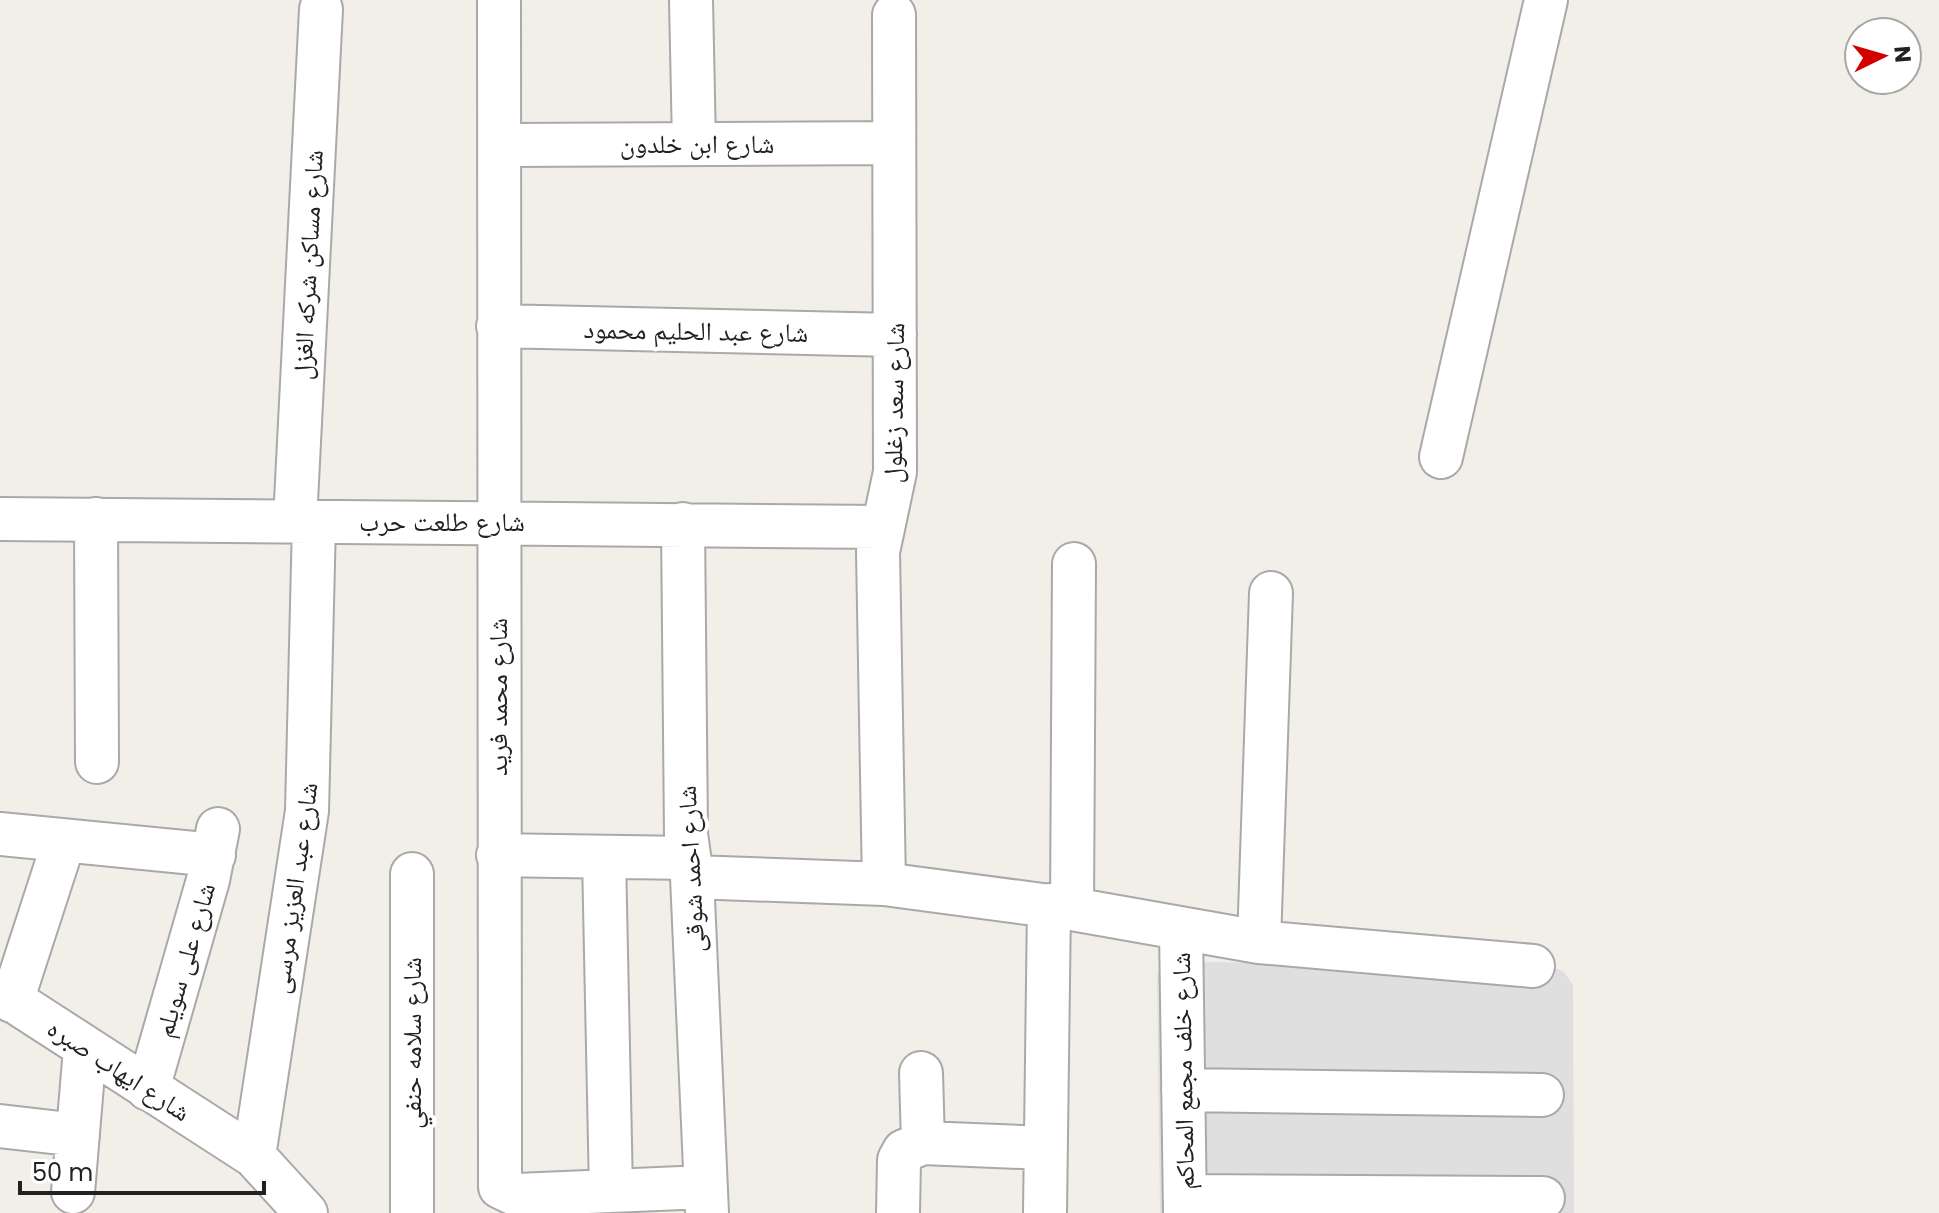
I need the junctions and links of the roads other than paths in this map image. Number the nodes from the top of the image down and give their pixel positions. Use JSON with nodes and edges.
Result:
{"nodes":[{"id":1,"x":499,"y":0,"type":"edge"},
{"id":2,"x":691,"y":0,"type":"edge"},
{"id":3,"x":1546,"y":0,"type":"edge"},
{"id":4,"x":321,"y":9,"type":"dead end"},
{"id":5,"x":894,"y":15,"type":"dead end"},
{"id":6,"x":894,"y":143,"type":"junction"},
{"id":7,"x":694,"y":144,"type":"junction"},
{"id":8,"x":499,"y":145,"type":"junction"},
{"id":9,"x":498,"y":326,"type":"junction"},
{"id":10,"x":895,"y":335,"type":"junction"},
{"id":11,"x":1441,"y":457,"type":"dead end"},
{"id":12,"x":0,"y":519,"type":"edge"},
{"id":13,"x":96,"y":519,"type":"junction"},
{"id":14,"x":305,"y":522,"type":"junction"},
{"id":15,"x":498,"y":523,"type":"junction"},
{"id":16,"x":683,"y":524,"type":"junction"},
{"id":17,"x":883,"y":527,"type":"junction"},
{"id":18,"x":1074,"y":564,"type":"dead end"},
{"id":19,"x":1271,"y":593,"type":"dead end"},
{"id":20,"x":97,"y":762,"type":"dead end"},
{"id":21,"x":0,"y":834,"type":"edge"},
{"id":22,"x":64,"y":841,"type":"junction"},
{"id":23,"x":498,"y":855,"type":"junction"},
{"id":24,"x":604,"y":857,"type":"junction"},
{"id":25,"x":690,"y":867,"type":"junction"},
{"id":26,"x":412,"y":874,"type":"dead end"},
{"id":27,"x":884,"y":884,"type":"junction"},
{"id":28,"x":1061,"y":907,"type":"junction"},
{"id":29,"x":1181,"y":929,"type":"junction"},
{"id":30,"x":1259,"y":942,"type":"junction"},
{"id":31,"x":1533,"y":966,"type":"dead end"},
{"id":32,"x":6,"y":996,"type":"edge"},
{"id":33,"x":85,"y":1049,"type":"junction"},
{"id":34,"x":921,"y":1073,"type":"dead end"},
{"id":35,"x":148,"y":1089,"type":"junction"},
{"id":36,"x":1183,"y":1090,"type":"junction"},
{"id":37,"x":1542,"y":1095,"type":"dead end"},
{"id":38,"x":0,"y":1126,"type":"edge"},
{"id":39,"x":78,"y":1135,"type":"junction"},
{"id":40,"x":923,"y":1143,"type":"junction"},
{"id":41,"x":1046,"y":1148,"type":"junction"},
{"id":42,"x":254,"y":1156,"type":"junction"},
{"id":43,"x":611,"y":1191,"type":"junction"},
{"id":44,"x":73,"y":1192,"type":"dead end"},
{"id":45,"x":1543,"y":1198,"type":"dead end"},
{"id":46,"x":706,"y":1200,"type":"edge"},
{"id":47,"x":1185,"y":1204,"type":"edge"},
{"id":48,"x":306,"y":1213,"type":"edge"},
{"id":49,"x":412,"y":1213,"type":"edge"},
{"id":50,"x":898,"y":1213,"type":"edge"},
{"id":51,"x":1045,"y":1213,"type":"edge"}],
"edges":[{"from":1,"to":8,"type":"street","name":"شارع محمد فريد"},
{"from":2,"to":7,"type":"street"},
{"from":3,"to":11,"type":"street"},
{"from":4,"to":14,"type":"street","name":"شارع مساكن شركه الغزل"},
{"from":5,"to":6,"type":"street","name":"شارع سعد زغلول"},
{"from":6,"to":7,"type":"street","name":"شارع ابن خلدون"},
{"from":6,"to":10,"type":"street","name":"شارع سعد زغلول"},
{"from":7,"to":8,"type":"street","name":"شارع ابن خلدون"},
{"from":8,"to":9,"type":"street","name":"شارع محمد فريد"},
{"from":9,"to":10,"type":"street","name":"شارع عبد الحليم محمود"},
{"from":9,"to":15,"type":"street","name":"شارع محمد فريد"},
{"from":10,"to":17,"type":"street","name":"شارع سعد زغلول"},
{"from":12,"to":13,"type":"street","name":"شارع طلعت حرب"},
{"from":13,"to":14,"type":"street","name":"شارع طلعت حرب"},
{"from":13,"to":20,"type":"street"},
{"from":14,"to":15,"type":"street","name":"شارع طلعت حرب"},
{"from":14,"to":42,"type":"street","name":"شارع عبد العزيز مرسى"},
{"from":15,"to":16,"type":"street","name":"شارع طلعت حرب"},
{"from":15,"to":23,"type":"street","name":"شارع محمد فريد"},
{"from":16,"to":17,"type":"street","name":"شارع طلعت حرب"},
{"from":16,"to":25,"type":"street","name":"شارع احمد شوقى"},
{"from":17,"to":27,"type":"street","name":"شارع سعد زغلول"},
{"from":18,"to":28,"type":"street"},
{"from":19,"to":30,"type":"street"},
{"from":21,"to":22,"type":"street"},
{"from":22,"to":32,"type":"street"},
{"from":22,"to":35,"type":"street","name":"شارع على سويلم"},
{"from":23,"to":24,"type":"street"},
{"from":23,"to":43,"type":"street","name":"شارع محمد فريد"},
{"from":24,"to":25,"type":"street"},
{"from":24,"to":43,"type":"street"},
{"from":25,"to":27,"type":"street"},
{"from":25,"to":46,"type":"street","name":"شارع احمد شوقى"},
{"from":26,"to":49,"type":"street","name":"شارع سلامه حنفي"},
{"from":27,"to":28,"type":"street"},
{"from":28,"to":29,"type":"street"},
{"from":28,"to":41,"type":"street"},
{"from":29,"to":30,"type":"street"},
{"from":29,"to":36,"type":"street","name":"شارع خلف مجمع المحاكم"},
{"from":30,"to":31,"type":"street"},
{"from":32,"to":33,"type":"street","name":"شارع ايهاب صبره"},
{"from":33,"to":35,"type":"street","name":"شارع ايهاب صبره"},
{"from":33,"to":39,"type":"street"},
{"from":34,"to":40,"type":"street"},
{"from":35,"to":42,"type":"street","name":"شارع ايهاب صبره"},
{"from":36,"to":37,"type":"street"},
{"from":36,"to":47,"type":"street","name":"شارع خلف مجمع المحاكم"},
{"from":38,"to":39,"type":"street"},
{"from":39,"to":44,"type":"street"},
{"from":40,"to":41,"type":"street"},
{"from":40,"to":50,"type":"street"},
{"from":41,"to":51,"type":"street"},
{"from":42,"to":48,"type":"street","name":"شارع ايهاب صبره"},
{"from":43,"to":46,"type":"street","name":"شارع محمد فريد"},
{"from":45,"to":47,"type":"street"}]}
